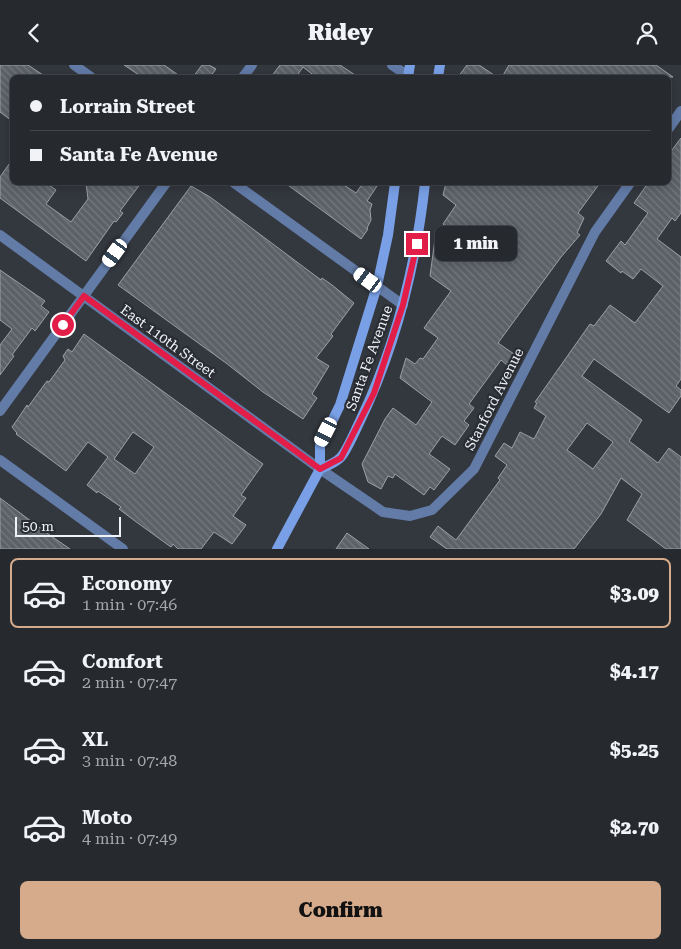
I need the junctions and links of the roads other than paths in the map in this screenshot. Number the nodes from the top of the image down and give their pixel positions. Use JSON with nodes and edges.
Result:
{"nodes":[{"id":1,"x":74,"y":65,"type":"edge"},
{"id":2,"x":392,"y":65,"type":"edge"},
{"id":3,"x":87,"y":75,"type":"edge"},
{"id":4,"x":406,"y":75,"type":"edge"},
{"id":5,"x":681,"y":111,"type":"edge"},
{"id":6,"x":671,"y":125,"type":"edge"},
{"id":7,"x":165,"y":185,"type":"edge"},
{"id":8,"x":237,"y":185,"type":"edge"},
{"id":9,"x":395,"y":185,"type":"edge"},
{"id":10,"x":425,"y":185,"type":"edge"},
{"id":11,"x":629,"y":185,"type":"edge"},
{"id":12,"x":0,"y":235,"type":"edge"},
{"id":13,"x":377,"y":287,"type":"junction"},
{"id":14,"x":84,"y":296,"type":"junction"},
{"id":15,"x":403,"y":305,"type":"junction"},
{"id":16,"x":0,"y":411,"type":"edge"},
{"id":17,"x":0,"y":460,"type":"edge"},
{"id":18,"x":320,"y":469,"type":"junction"},
{"id":19,"x":123,"y":549,"type":"edge"},
{"id":20,"x":277,"y":549,"type":"edge"}],
"edges":[{"from":1,"to":3,"type":"street"},
{"from":2,"to":4,"type":"street"},
{"from":5,"to":6,"type":"street"},
{"from":7,"to":14,"type":"street"},
{"from":8,"to":13,"type":"street"},
{"from":9,"to":13,"type":"street","name":"Santa Fe Avenue"},
{"from":10,"to":15,"type":"street","name":"Santa Fe Avenue"},
{"from":11,"to":18,"type":"street","name":"Stanford Avenue"},
{"from":12,"to":14,"type":"street","name":"East 110th Street"},
{"from":13,"to":15,"type":"street"},
{"from":13,"to":18,"type":"street","name":"Santa Fe Avenue"},
{"from":14,"to":16,"type":"street"},
{"from":14,"to":18,"type":"street","name":"East 110th Street"},
{"from":15,"to":18,"type":"street","name":"Santa Fe Avenue"},
{"from":17,"to":19,"type":"street"},
{"from":18,"to":20,"type":"street","name":"Santa Fe Avenue"}]}
